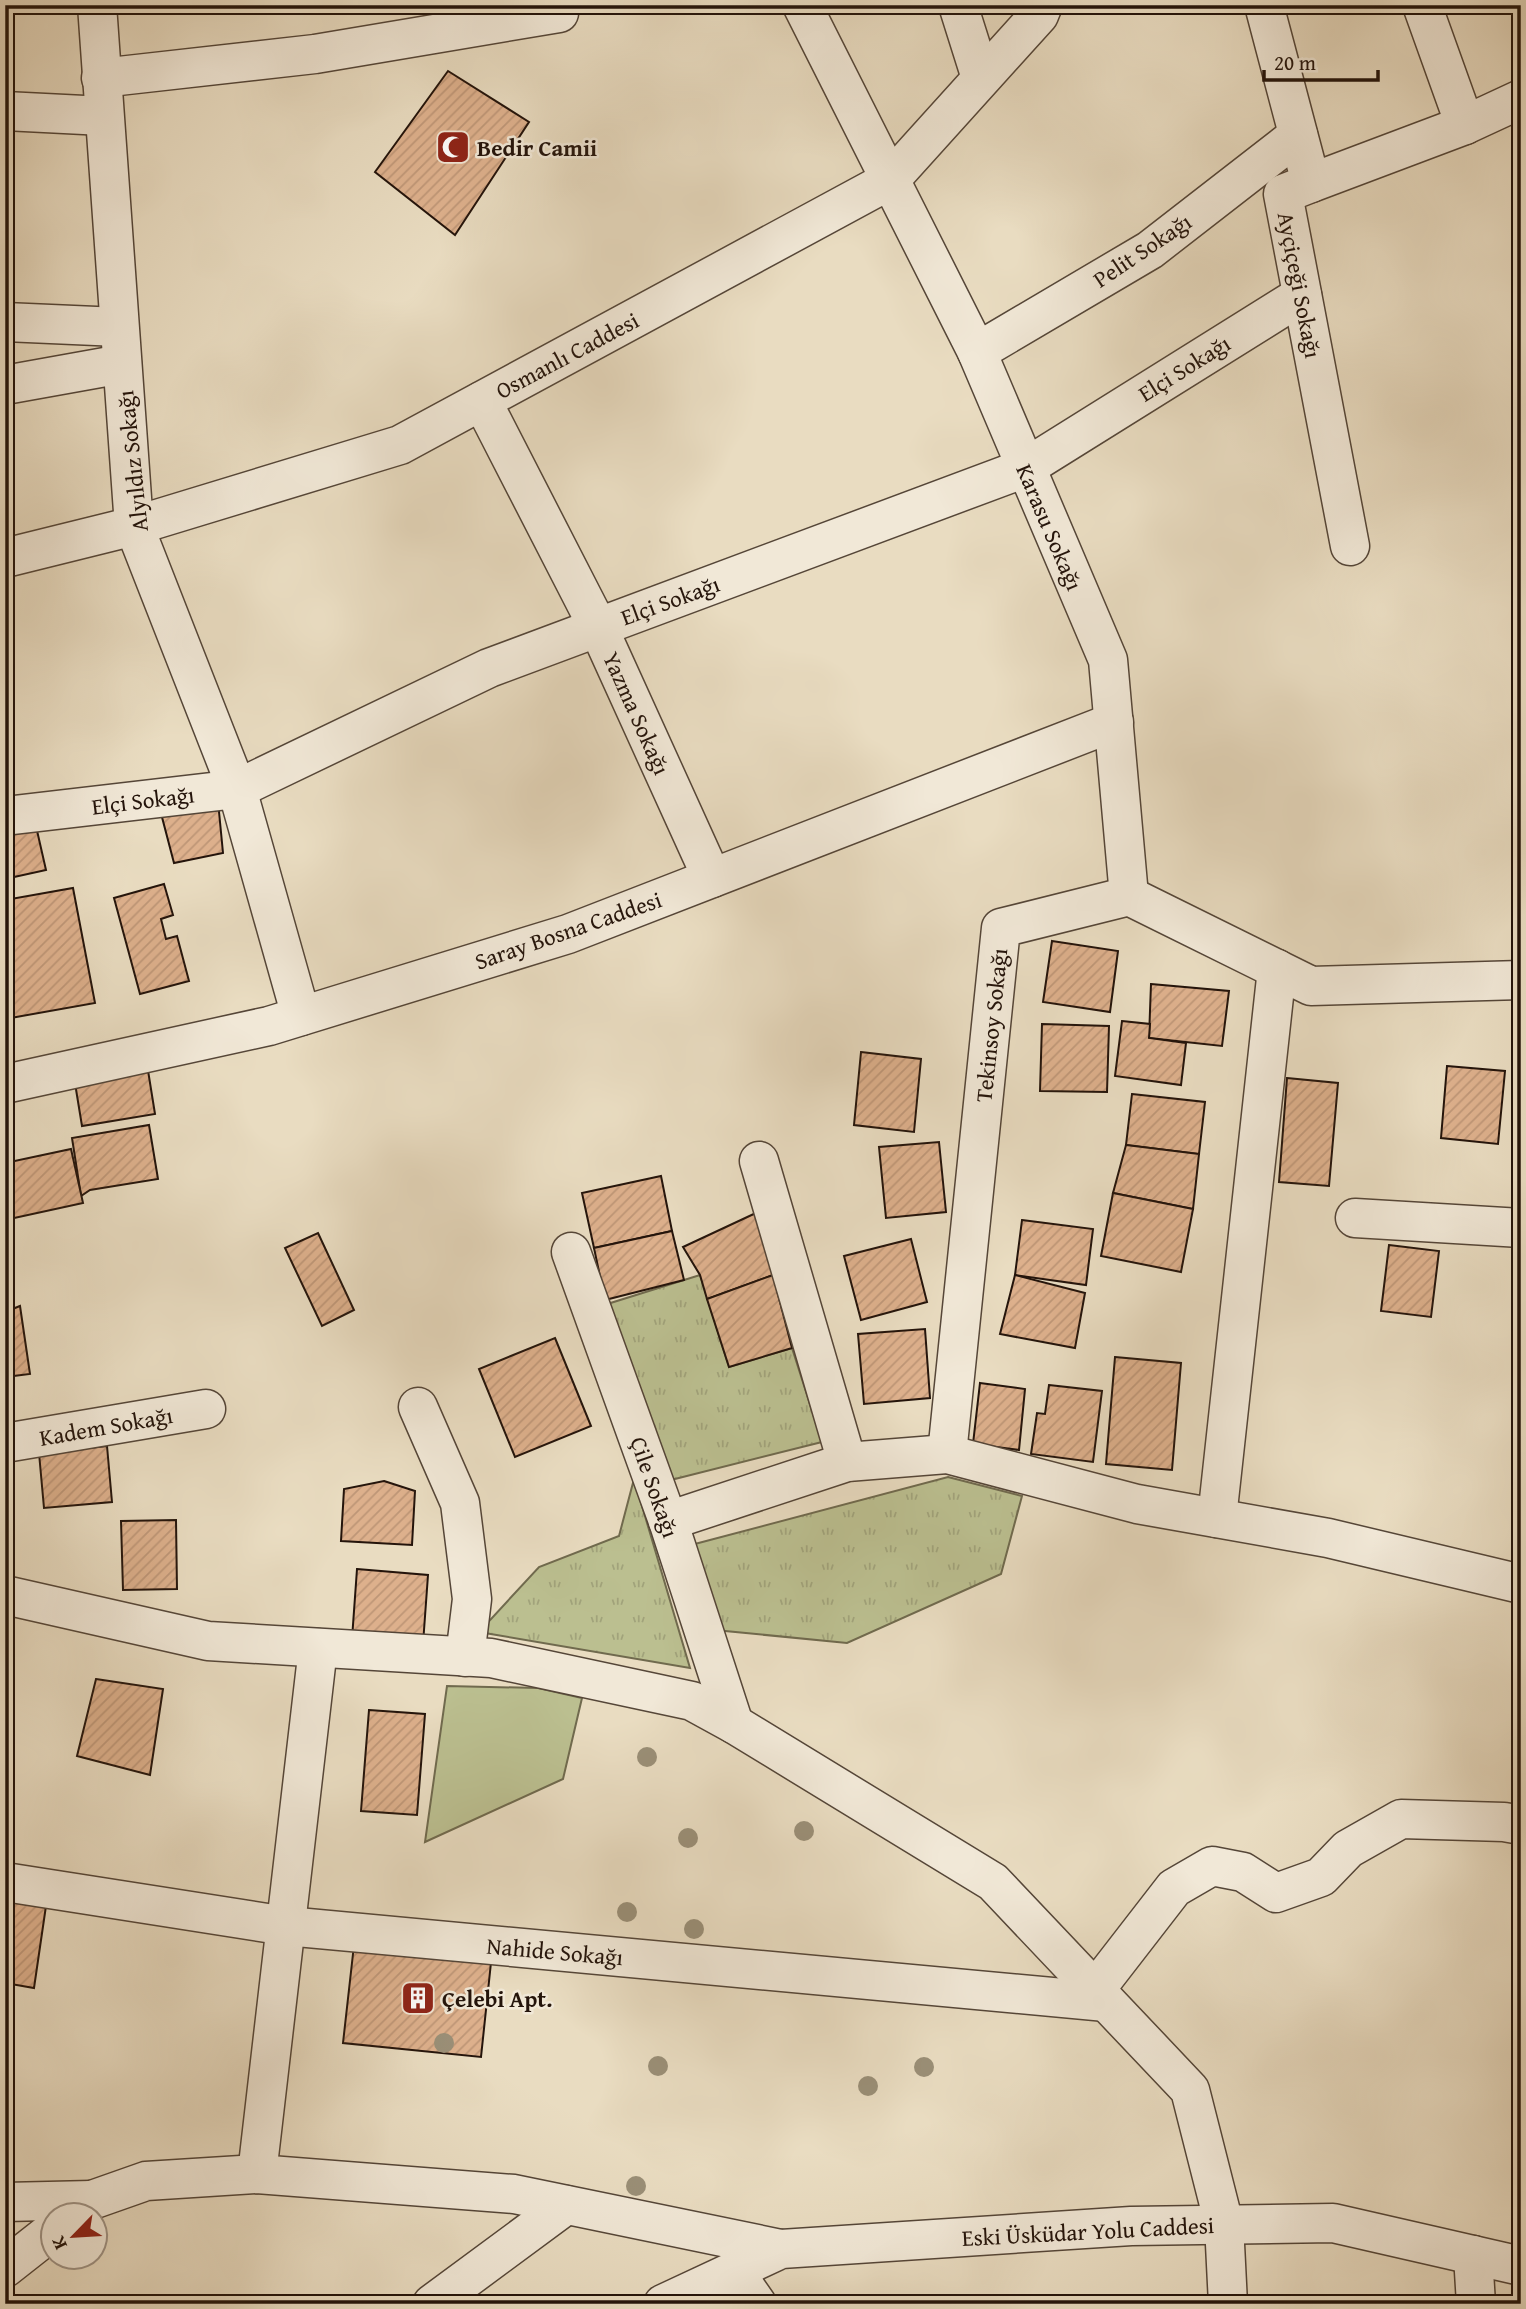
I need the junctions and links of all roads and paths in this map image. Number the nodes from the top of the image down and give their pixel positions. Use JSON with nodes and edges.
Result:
{"nodes":[{"id":1,"x":97,"y":5,"type":"edge"},
{"id":2,"x":802,"y":5,"type":"edge"},
{"id":3,"x":958,"y":5,"type":"edge"},
{"id":4,"x":1043,"y":5,"type":"edge"},
{"id":5,"x":1264,"y":5,"type":"edge"},
{"id":6,"x":1422,"y":5,"type":"edge"},
{"id":7,"x":559,"y":13,"type":"dead end"},
{"id":8,"x":101,"y":78,"type":"junction"},
{"id":9,"x":981,"y":78,"type":"junction"},
{"id":10,"x":1521,"y":99,"type":"edge"},
{"id":11,"x":5,"y":111,"type":"edge"},
{"id":12,"x":104,"y":116,"type":"junction"},
{"id":13,"x":1465,"y":125,"type":"junction"},
{"id":14,"x":1298,"y":135,"type":"junction"},
{"id":15,"x":890,"y":180,"type":"junction"},
{"id":16,"x":1311,"y":183,"type":"junction"},
{"id":17,"x":1302,"y":295,"type":"junction"},
{"id":18,"x":5,"y":322,"type":"edge"},
{"id":19,"x":119,"y":327,"type":"junction"},
{"id":20,"x":977,"y":352,"type":"junction"},
{"id":21,"x":122,"y":364,"type":"junction"},
{"id":22,"x":5,"y":385,"type":"edge"},
{"id":23,"x":482,"y":401,"type":"junction"},
{"id":24,"x":1025,"y":468,"type":"junction"},
{"id":25,"x":134,"y":526,"type":"junction"},
{"id":26,"x":1350,"y":546,"type":"dead end"},
{"id":27,"x":5,"y":558,"type":"edge"},
{"id":28,"x":598,"y":627,"type":"junction"},
{"id":29,"x":1114,"y":722,"type":"junction"},
{"id":30,"x":237,"y":789,"type":"junction"},
{"id":31,"x":5,"y":816,"type":"edge"},
{"id":32,"x":712,"y":878,"type":"junction"},
{"id":33,"x":1129,"y":897,"type":"junction"},
{"id":34,"x":1277,"y":969,"type":"junction"},
{"id":35,"x":1521,"y":980,"type":"edge"},
{"id":36,"x":302,"y":1016,"type":"junction"},
{"id":37,"x":5,"y":1084,"type":"edge"},
{"id":38,"x":759,"y":1161,"type":"dead end"},
{"id":39,"x":1355,"y":1218,"type":"dead end"},
{"id":40,"x":1521,"y":1228,"type":"edge"},
{"id":41,"x":571,"y":1252,"type":"dead end"},
{"id":42,"x":418,"y":1407,"type":"dead end"},
{"id":43,"x":206,"y":1409,"type":"dead end"},
{"id":44,"x":5,"y":1443,"type":"edge"},
{"id":45,"x":947,"y":1454,"type":"junction"},
{"id":46,"x":847,"y":1462,"type":"junction"},
{"id":47,"x":1217,"y":1518,"type":"junction"},
{"id":48,"x":668,"y":1521,"type":"junction"},
{"id":49,"x":1521,"y":1584,"type":"edge"},
{"id":50,"x":5,"y":1594,"type":"edge"},
{"id":51,"x":318,"y":1648,"type":"junction"},
{"id":52,"x":465,"y":1657,"type":"junction"},
{"id":53,"x":734,"y":1724,"type":"junction"},
{"id":54,"x":1521,"y":1825,"type":"edge"},
{"id":55,"x":5,"y":1882,"type":"edge"},
{"id":56,"x":286,"y":1926,"type":"junction"},
{"id":57,"x":1101,"y":1996,"type":"junction"},
{"id":58,"x":257,"y":2174,"type":"junction"},
{"id":59,"x":100,"y":2200,"type":"edge"},
{"id":60,"x":5,"y":2202,"type":"edge"},
{"id":61,"x":38,"y":2204,"type":"edge"},
{"id":62,"x":566,"y":2204,"type":"junction"},
{"id":63,"x":1224,"y":2224,"type":"junction"},
{"id":64,"x":38,"y":2242,"type":"edge"},
{"id":65,"x":781,"y":2249,"type":"junction"},
{"id":66,"x":1473,"y":2255,"type":"junction"},
{"id":67,"x":1521,"y":2266,"type":"edge"},
{"id":68,"x":5,"y":2268,"type":"edge"},
{"id":69,"x":734,"y":2271,"type":"junction"},
{"id":70,"x":432,"y":2304,"type":"edge"},
{"id":71,"x":663,"y":2304,"type":"edge"},
{"id":72,"x":757,"y":2304,"type":"edge"},
{"id":73,"x":1227,"y":2304,"type":"edge"},
{"id":74,"x":1476,"y":2304,"type":"edge"}],
"edges":[{"from":1,"to":8,"type":"street","name":"Alyıldız Sokağı"},
{"from":2,"to":15,"type":"street","name":"Karasu Sokağı"},
{"from":3,"to":9,"type":"street"},
{"from":4,"to":9,"type":"street","name":"Osmanlı Caddesi"},
{"from":5,"to":14,"type":"street","name":"Ayçiçeği Sokağı"},
{"from":6,"to":13,"type":"street"},
{"from":7,"to":8,"type":"street"},
{"from":8,"to":12,"type":"street","name":"Alyıldız Sokağı"},
{"from":9,"to":15,"type":"street","name":"Osmanlı Caddesi"},
{"from":10,"to":13,"type":"street"},
{"from":11,"to":12,"type":"street"},
{"from":12,"to":19,"type":"street","name":"Alyıldız Sokağı"},
{"from":13,"to":16,"type":"street"},
{"from":14,"to":16,"type":"street","name":"Ayçiçeği Sokağı"},
{"from":14,"to":20,"type":"street","name":"Pelit Sokağı"},
{"from":15,"to":20,"type":"street","name":"Karasu Sokağı"},
{"from":15,"to":23,"type":"street","name":"Osmanlı Caddesi"},
{"from":16,"to":17,"type":"street","name":"Ayçiçeği Sokağı"},
{"from":17,"to":24,"type":"street","name":"Elçi Sokağı"},
{"from":17,"to":26,"type":"street","name":"Ayçiçeği Sokağı"},
{"from":18,"to":19,"type":"street"},
{"from":19,"to":21,"type":"street","name":"Alyıldız Sokağı"},
{"from":20,"to":24,"type":"street","name":"Karasu Sokağı"},
{"from":21,"to":22,"type":"street"},
{"from":21,"to":25,"type":"street","name":"Alyıldız Sokağı"},
{"from":23,"to":25,"type":"street","name":"Osmanlı Caddesi"},
{"from":23,"to":28,"type":"street","name":"Yazma Sokağı"},
{"from":24,"to":28,"type":"street","name":"Elçi Sokağı"},
{"from":24,"to":29,"type":"street","name":"Karasu Sokağı"},
{"from":25,"to":27,"type":"street","name":"Osmanlı Caddesi"},
{"from":25,"to":30,"type":"street","name":"Alyıldız Sokağı"},
{"from":28,"to":30,"type":"street","name":"Elçi Sokağı"},
{"from":28,"to":32,"type":"street","name":"Yazma Sokağı"},
{"from":29,"to":32,"type":"street","name":"Saray Bosna Caddesi"},
{"from":29,"to":33,"type":"street","name":"Karasu Sokağı"},
{"from":30,"to":31,"type":"street","name":"Elçi Sokağı"},
{"from":30,"to":36,"type":"street","name":"Alyıldız Sokağı"},
{"from":32,"to":36,"type":"street","name":"Saray Bosna Caddesi"},
{"from":33,"to":34,"type":"street"},
{"from":33,"to":45,"type":"street","name":"Tekinsoy Sokağı"},
{"from":34,"to":35,"type":"street"},
{"from":34,"to":47,"type":"street"},
{"from":36,"to":37,"type":"street","name":"Saray Bosna Caddesi"},
{"from":38,"to":46,"type":"street"},
{"from":39,"to":40,"type":"street"},
{"from":41,"to":48,"type":"street","name":"Çile Sokağı"},
{"from":42,"to":52,"type":"street"},
{"from":43,"to":44,"type":"street","name":"Kadem Sokağı"},
{"from":45,"to":46,"type":"street"},
{"from":45,"to":47,"type":"street"},
{"from":46,"to":48,"type":"street"},
{"from":47,"to":49,"type":"street"},
{"from":48,"to":53,"type":"street","name":"Çile Sokağı"},
{"from":50,"to":51,"type":"street"},
{"from":51,"to":52,"type":"street"},
{"from":51,"to":56,"type":"street"},
{"from":52,"to":53,"type":"street"},
{"from":53,"to":57,"type":"street"},
{"from":54,"to":57,"type":"street"},
{"from":55,"to":56,"type":"street","name":"Nahide Sokağı"},
{"from":56,"to":57,"type":"street","name":"Nahide Sokağı"},
{"from":56,"to":58,"type":"street"},
{"from":57,"to":63,"type":"street"},
{"from":58,"to":59,"type":"street"},
{"from":58,"to":62,"type":"street"},
{"from":60,"to":61,"type":"street"},
{"from":62,"to":65,"type":"street"},
{"from":62,"to":70,"type":"street"},
{"from":63,"to":65,"type":"street","name":"Eski Üsküdar Yolu Caddesi"},
{"from":63,"to":66,"type":"street","name":"Eski Üsküdar Yolu Caddesi"},
{"from":63,"to":73,"type":"street"},
{"from":64,"to":68,"type":"street"},
{"from":65,"to":69,"type":"street","name":"Eski Üsküdar Yolu Caddesi"},
{"from":66,"to":67,"type":"street","name":"Eski Üsküdar Yolu Caddesi"},
{"from":66,"to":74,"type":"street"},
{"from":69,"to":71,"type":"street","name":"Eski Üsküdar Yolu Caddesi"},
{"from":69,"to":72,"type":"street"}]}
